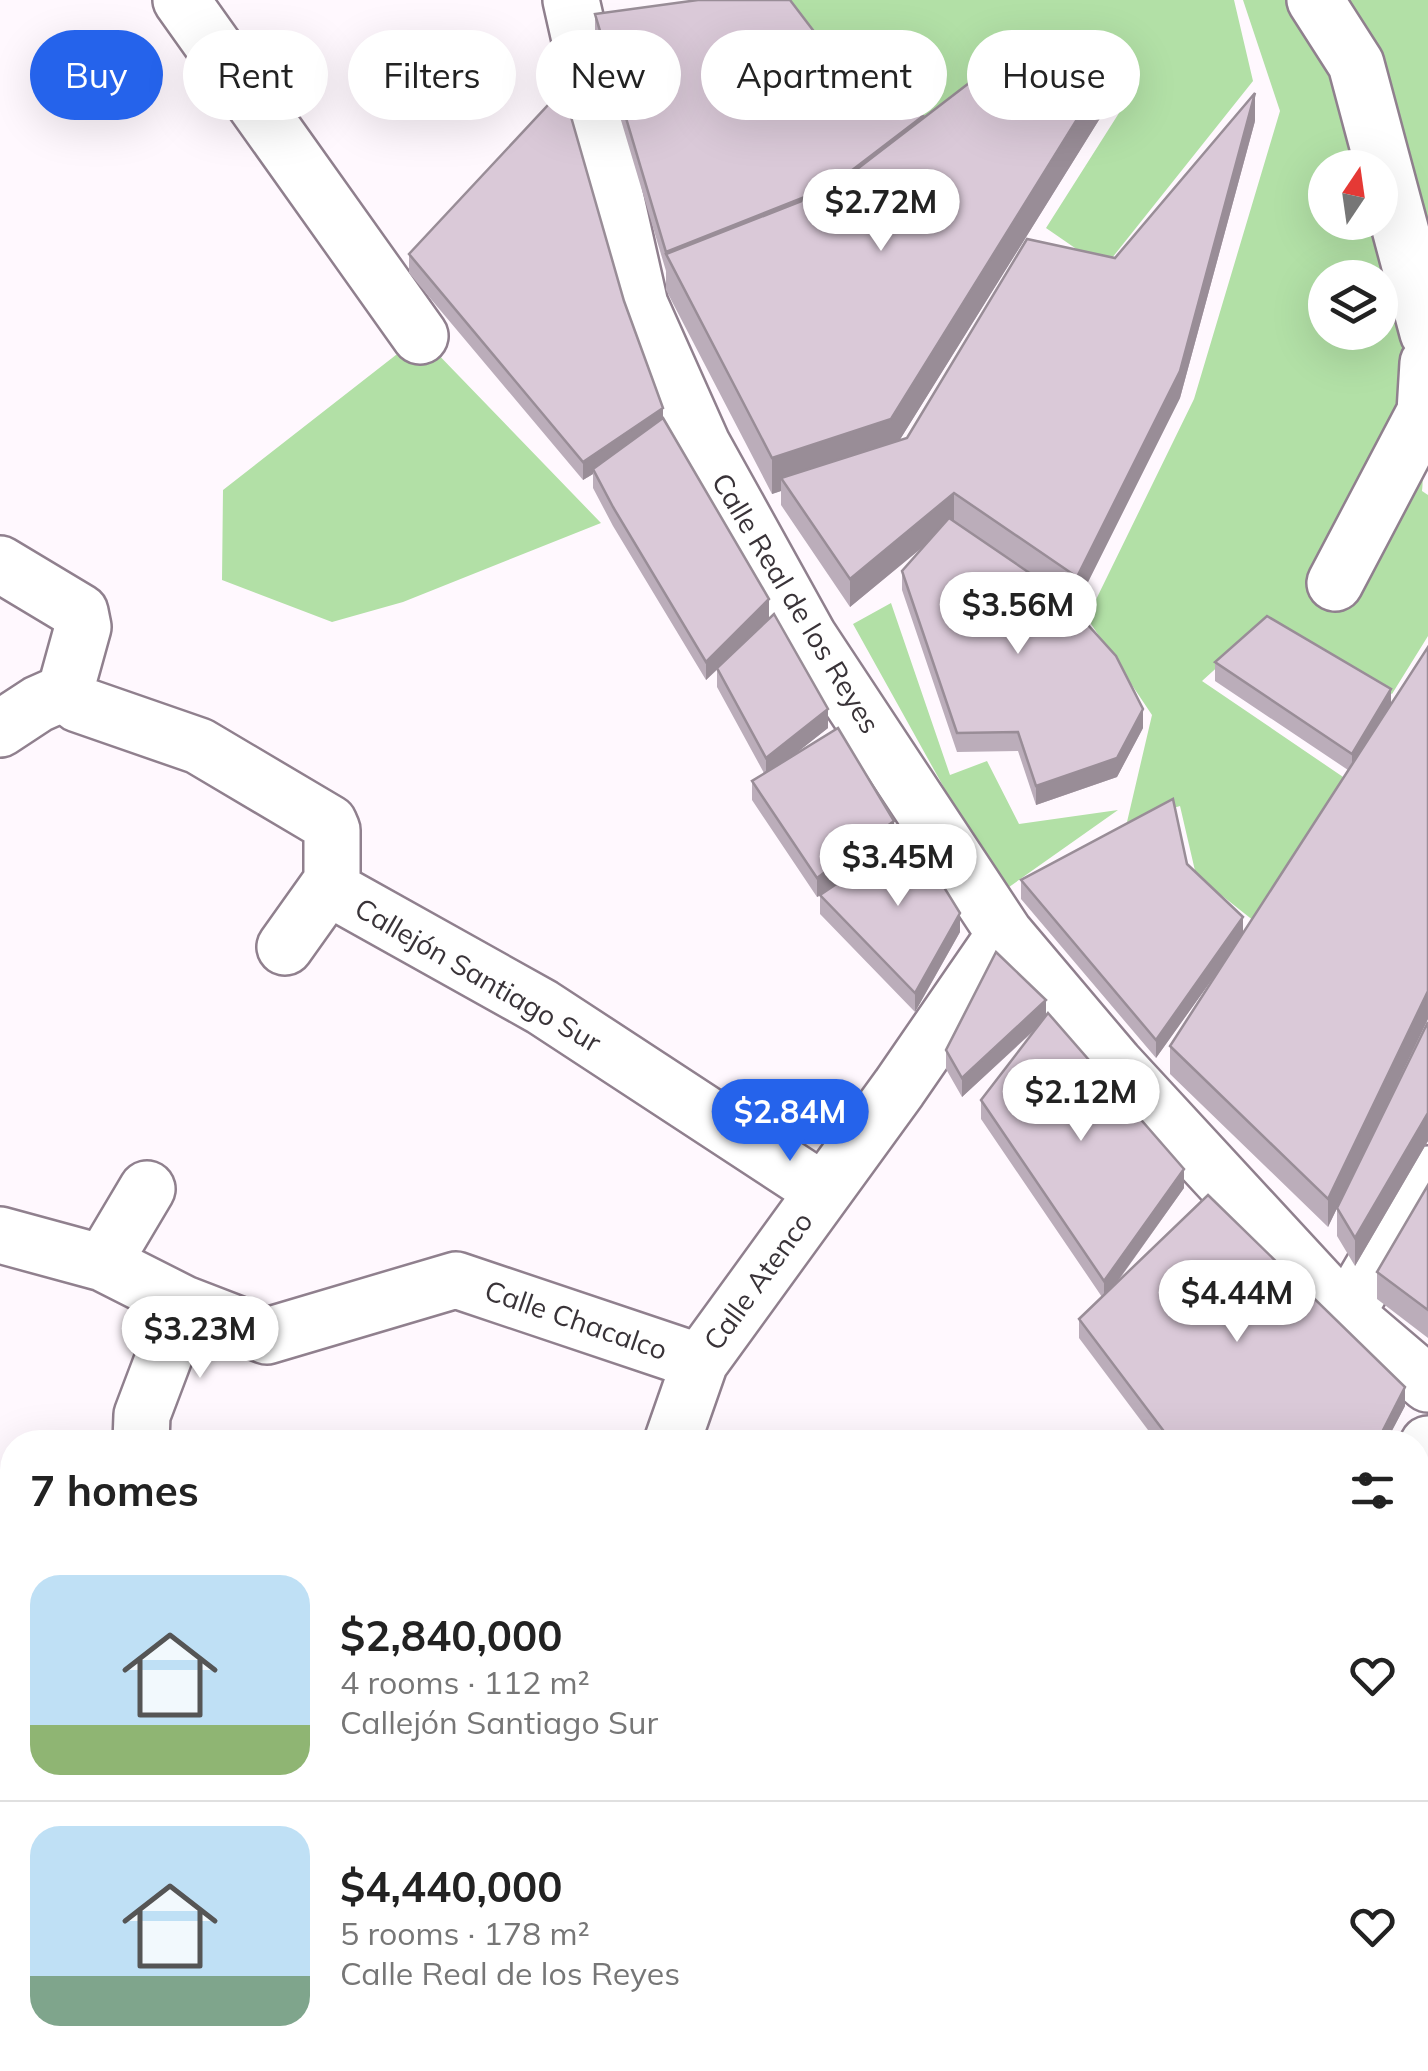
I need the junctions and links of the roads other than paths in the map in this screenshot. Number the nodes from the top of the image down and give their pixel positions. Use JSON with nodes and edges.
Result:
{"nodes":[{"id":1,"x":182,"y":0,"type":"edge"},
{"id":2,"x":1315,"y":0,"type":"edge"},
{"id":3,"x":575,"y":1,"type":"edge"},
{"id":4,"x":1428,"y":334,"type":"edge"},
{"id":5,"x":420,"y":336,"type":"dead end"},
{"id":6,"x":1428,"y":363,"type":"edge"},
{"id":7,"x":0,"y":564,"type":"edge"},
{"id":8,"x":1335,"y":583,"type":"dead end"},
{"id":9,"x":66,"y":692,"type":"junction"},
{"id":10,"x":0,"y":729,"type":"edge"},
{"id":11,"x":332,"y":881,"type":"junction"},
{"id":12,"x":1005,"y":934,"type":"junction"},
{"id":13,"x":286,"y":947,"type":"dead end"},
{"id":14,"x":1428,"y":1174,"type":"edge"},
{"id":15,"x":147,"y":1190,"type":"dead end"},
{"id":16,"x":823,"y":1191,"type":"junction"},
{"id":17,"x":0,"y":1235,"type":"edge"},
{"id":18,"x":103,"y":1263,"type":"junction"},
{"id":19,"x":184,"y":1304,"type":"junction"},
{"id":20,"x":1346,"y":1314,"type":"junction"},
{"id":21,"x":700,"y":1362,"type":"junction"},
{"id":22,"x":1428,"y":1384,"type":"edge"},
{"id":23,"x":142,"y":1430,"type":"edge"},
{"id":24,"x":676,"y":1430,"type":"edge"}],
"edges":[{"from":1,"to":5,"type":"street"},
{"from":2,"to":4,"type":"street"},
{"from":3,"to":12,"type":"street","name":"Calle Real de los Reyes"},
{"from":6,"to":8,"type":"street"},
{"from":7,"to":9,"type":"street"},
{"from":9,"to":10,"type":"street"},
{"from":9,"to":11,"type":"street","name":"Callejón Santiago Sur"},
{"from":11,"to":13,"type":"street"},
{"from":11,"to":16,"type":"street","name":"Callejón Santiago Sur"},
{"from":12,"to":16,"type":"street","name":"Calle Atenco"},
{"from":12,"to":20,"type":"street","name":"Calle Real de los Reyes"},
{"from":14,"to":20,"type":"street"},
{"from":15,"to":18,"type":"street"},
{"from":16,"to":21,"type":"street","name":"Calle Atenco"},
{"from":17,"to":18,"type":"street","name":"Calle Chacalco"},
{"from":18,"to":19,"type":"street","name":"Calle Chacalco"},
{"from":19,"to":21,"type":"street","name":"Calle Chacalco"},
{"from":19,"to":23,"type":"street"},
{"from":20,"to":22,"type":"street","name":"Calle Real de los Reyes"},
{"from":21,"to":24,"type":"street","name":"Calle Atenco"}]}
